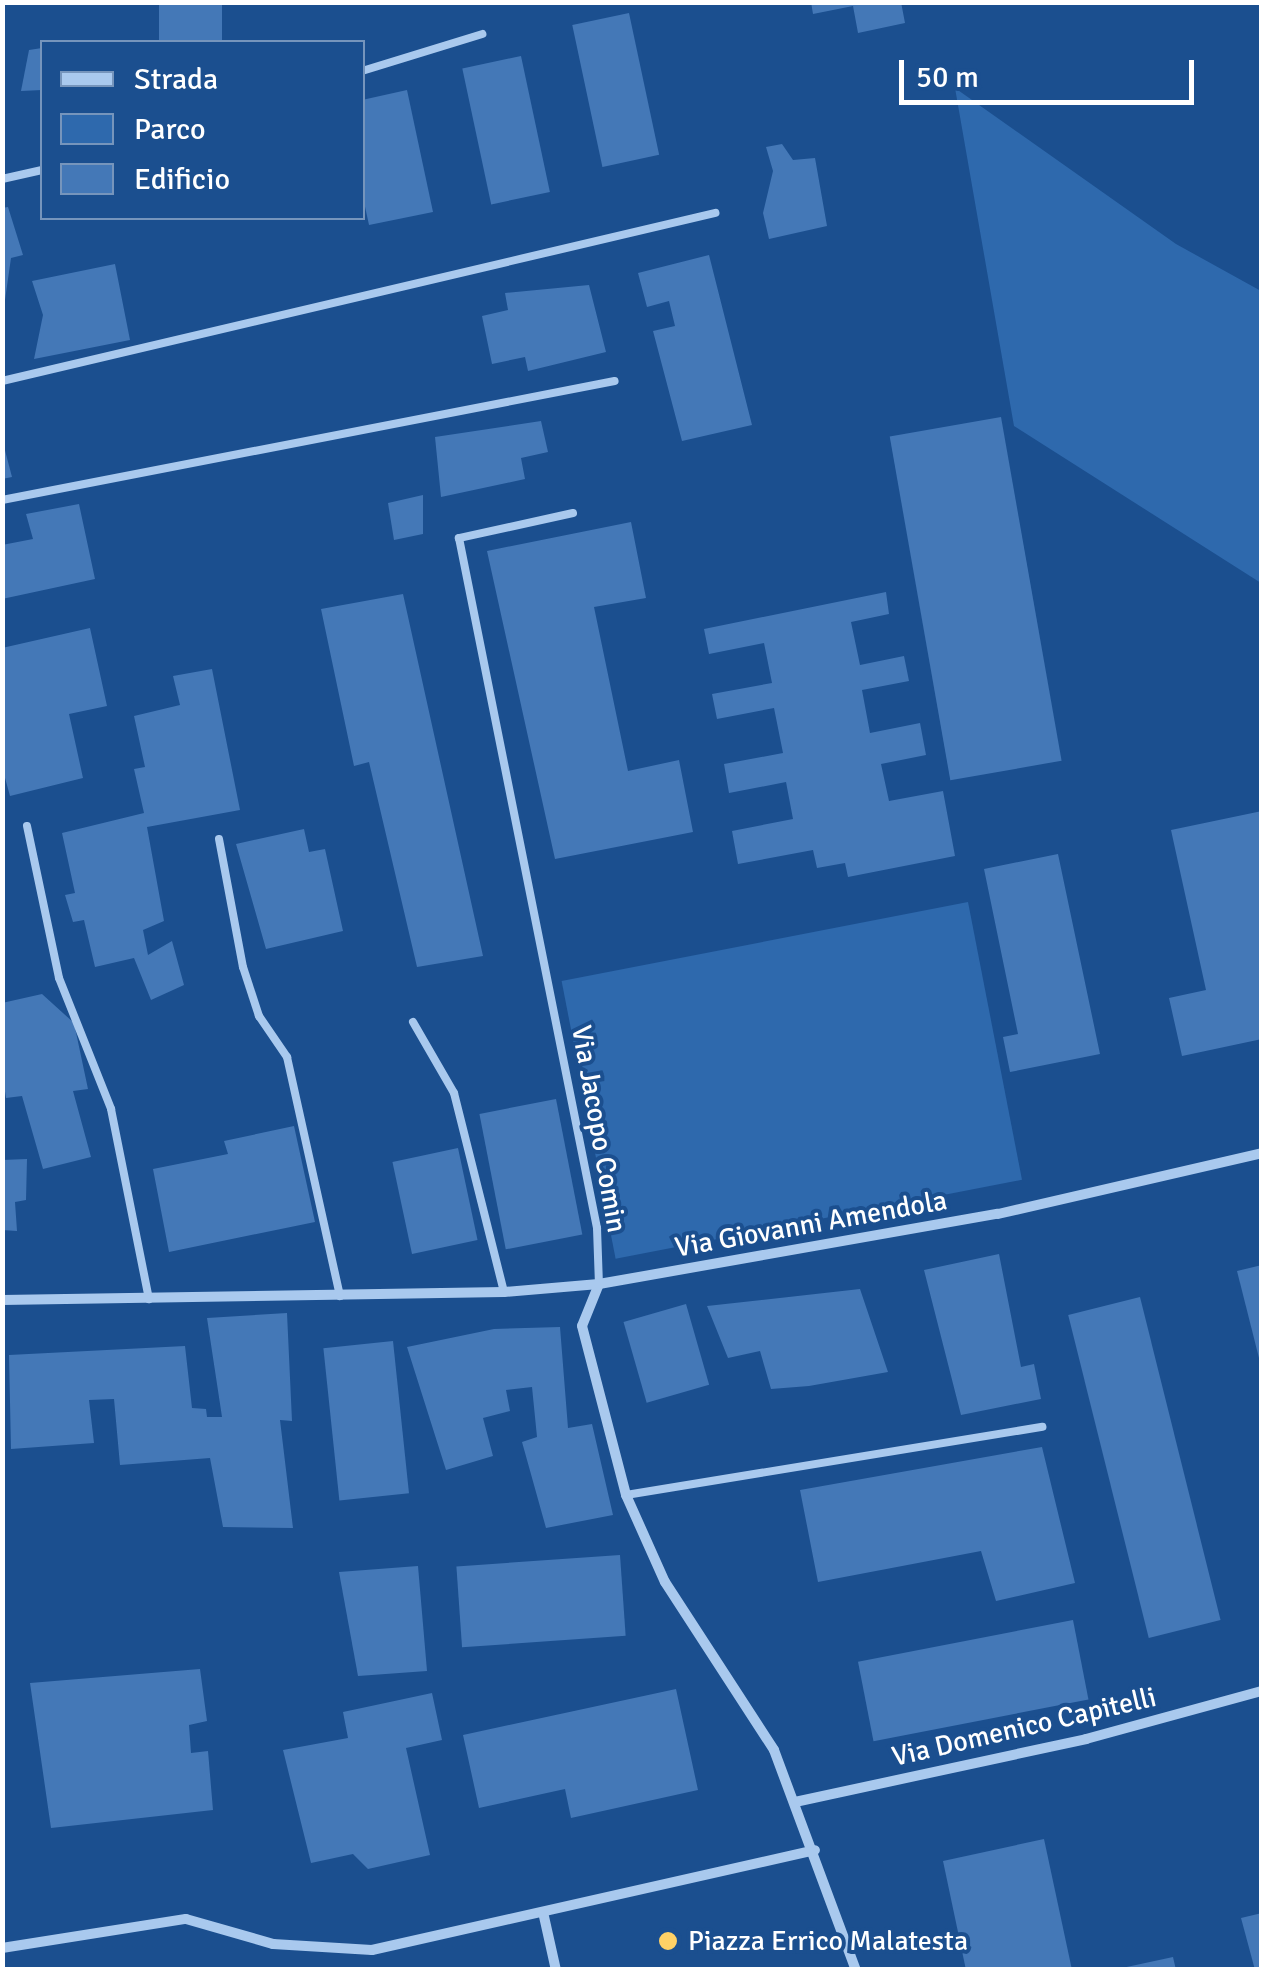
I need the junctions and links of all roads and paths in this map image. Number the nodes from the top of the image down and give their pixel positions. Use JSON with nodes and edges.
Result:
{"nodes":[{"id":1,"x":482,"y":34,"type":"dead end"},
{"id":2,"x":365,"y":70,"type":"edge"},
{"id":3,"x":40,"y":170,"type":"edge"},
{"id":4,"x":2,"y":179,"type":"edge"},
{"id":5,"x":715,"y":213,"type":"dead end"},
{"id":6,"x":2,"y":381,"type":"edge"},
{"id":7,"x":615,"y":381,"type":"dead end"},
{"id":8,"x":2,"y":500,"type":"edge"},
{"id":9,"x":574,"y":513,"type":"dead end"},
{"id":10,"x":27,"y":826,"type":"dead end"},
{"id":11,"x":218,"y":839,"type":"dead end"},
{"id":12,"x":412,"y":1022,"type":"dead end"},
{"id":13,"x":1262,"y":1153,"type":"edge"},
{"id":14,"x":599,"y":1284,"type":"junction"},
{"id":15,"x":504,"y":1292,"type":"junction"},
{"id":16,"x":340,"y":1296,"type":"junction"},
{"id":17,"x":149,"y":1299,"type":"junction"},
{"id":18,"x":2,"y":1300,"type":"edge"},
{"id":19,"x":1042,"y":1426,"type":"dead end"},
{"id":20,"x":626,"y":1495,"type":"junction"},
{"id":21,"x":1262,"y":1691,"type":"edge"},
{"id":22,"x":795,"y":1802,"type":"junction"},
{"id":23,"x":814,"y":1850,"type":"junction"},
{"id":24,"x":543,"y":1912,"type":"junction"},
{"id":25,"x":2,"y":1948,"type":"edge"},
{"id":26,"x":556,"y":1970,"type":"edge"},
{"id":27,"x":856,"y":1970,"type":"edge"}],
"edges":[{"from":1,"to":2,"type":"lane"},
{"from":3,"to":4,"type":"lane"},
{"from":5,"to":6,"type":"lane"},
{"from":7,"to":8,"type":"lane"},
{"from":9,"to":14,"type":"lane","name":"Via Jacopo Comin"},
{"from":10,"to":17,"type":"lane"},
{"from":11,"to":16,"type":"lane"},
{"from":12,"to":15,"type":"lane"},
{"from":13,"to":14,"type":"street","name":"Via Giovanni Amendola"},
{"from":14,"to":15,"type":"street","name":"Via Giovanni Amendola"},
{"from":14,"to":20,"type":"street","name":"Via Jacopo Comin"},
{"from":15,"to":16,"type":"street","name":"Via Giovanni Amendola"},
{"from":16,"to":17,"type":"street","name":"Via Giovanni Amendola"},
{"from":17,"to":18,"type":"street","name":"Via Giovanni Amendola"},
{"from":19,"to":20,"type":"lane"},
{"from":20,"to":22,"type":"street","name":"Via Jacopo Comin"},
{"from":21,"to":22,"type":"street","name":"Via Domenico Capitelli"},
{"from":22,"to":23,"type":"street","name":"Via Jacopo Comin"},
{"from":23,"to":24,"type":"street"},
{"from":23,"to":27,"type":"street","name":"Via Jacopo Comin"},
{"from":24,"to":25,"type":"street"},
{"from":24,"to":26,"type":"street"}]}
